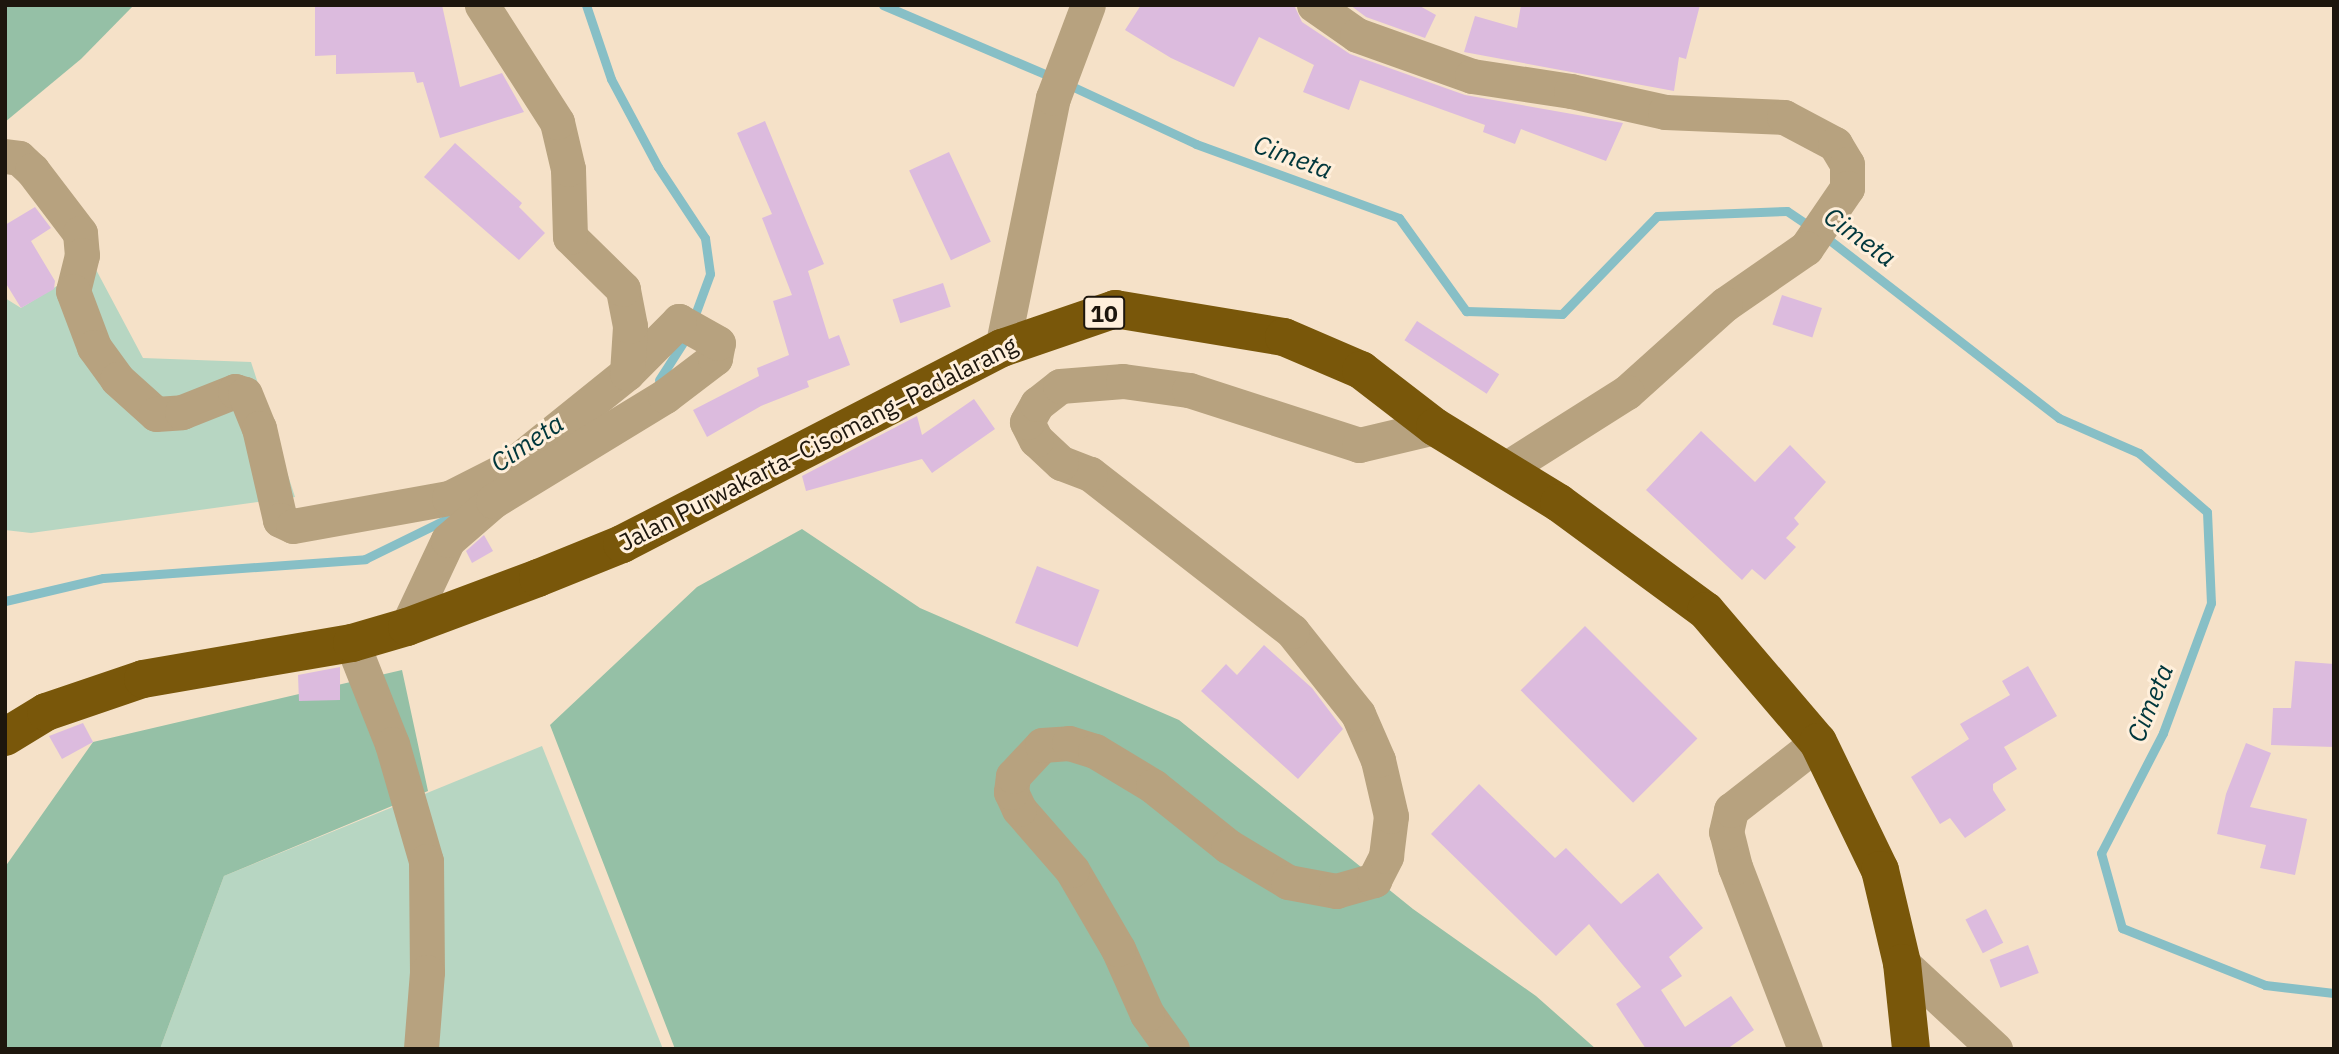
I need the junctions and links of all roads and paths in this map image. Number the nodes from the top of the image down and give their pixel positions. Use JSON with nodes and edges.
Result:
{"nodes":[{"id":1,"x":482,"y":5,"type":"edge"},
{"id":2,"x":1088,"y":5,"type":"edge"},
{"id":3,"x":1314,"y":5,"type":"edge"},
{"id":4,"x":5,"y":156,"type":"edge"},
{"id":5,"x":1002,"y":348,"type":"junction"},
{"id":6,"x":627,"y":373,"type":"junction"},
{"id":7,"x":1435,"y":427,"type":"junction"},
{"id":8,"x":1505,"y":469,"type":"junction"},
{"id":9,"x":407,"y":627,"type":"junction"},
{"id":10,"x":352,"y":643,"type":"junction"},
{"id":11,"x":5,"y":737,"type":"edge"},
{"id":12,"x":1818,"y":742,"type":"junction"},
{"id":13,"x":1902,"y":963,"type":"junction"},
{"id":14,"x":421,"y":1049,"type":"edge"},
{"id":15,"x":1172,"y":1049,"type":"edge"},
{"id":16,"x":1805,"y":1049,"type":"edge"},
{"id":17,"x":1911,"y":1049,"type":"edge"},
{"id":18,"x":1995,"y":1049,"type":"edge"}],
"edges":[{"from":1,"to":6,"type":"street"},
{"from":2,"to":5,"type":"street"},
{"from":3,"to":8,"type":"street"},
{"from":4,"to":6,"type":"street"},
{"from":5,"to":7,"type":"highway","name":"Jalan Purwakarta–Cisomang–Padalarang","number":"10"},
{"from":5,"to":9,"type":"highway","name":"Jalan Purwakarta–Cisomang–Padalarang","number":"10"},
{"from":6,"to":9,"type":"street"},
{"from":7,"to":8,"type":"highway","name":"Jalan Purwakarta–Cisomang–Padalarang","number":"10"},
{"from":7,"to":15,"type":"street"},
{"from":8,"to":12,"type":"highway","name":"Jalan Purwakarta–Cisomang–Padalarang","number":"10"},
{"from":9,"to":10,"type":"highway","name":"Jalan Purwakarta–Cisomang–Padalarang","number":"10"},
{"from":10,"to":11,"type":"highway","name":"Jalan Purwakarta–Cisomang–Padalarang","number":"10"},
{"from":10,"to":14,"type":"street"},
{"from":12,"to":13,"type":"highway","name":"Jalan Purwakarta–Cisomang–Padalarang","number":"10"},
{"from":12,"to":16,"type":"street"},
{"from":13,"to":17,"type":"highway","name":"Jalan Purwakarta–Cisomang–Padalarang","number":"10"},
{"from":13,"to":18,"type":"street"}]}
